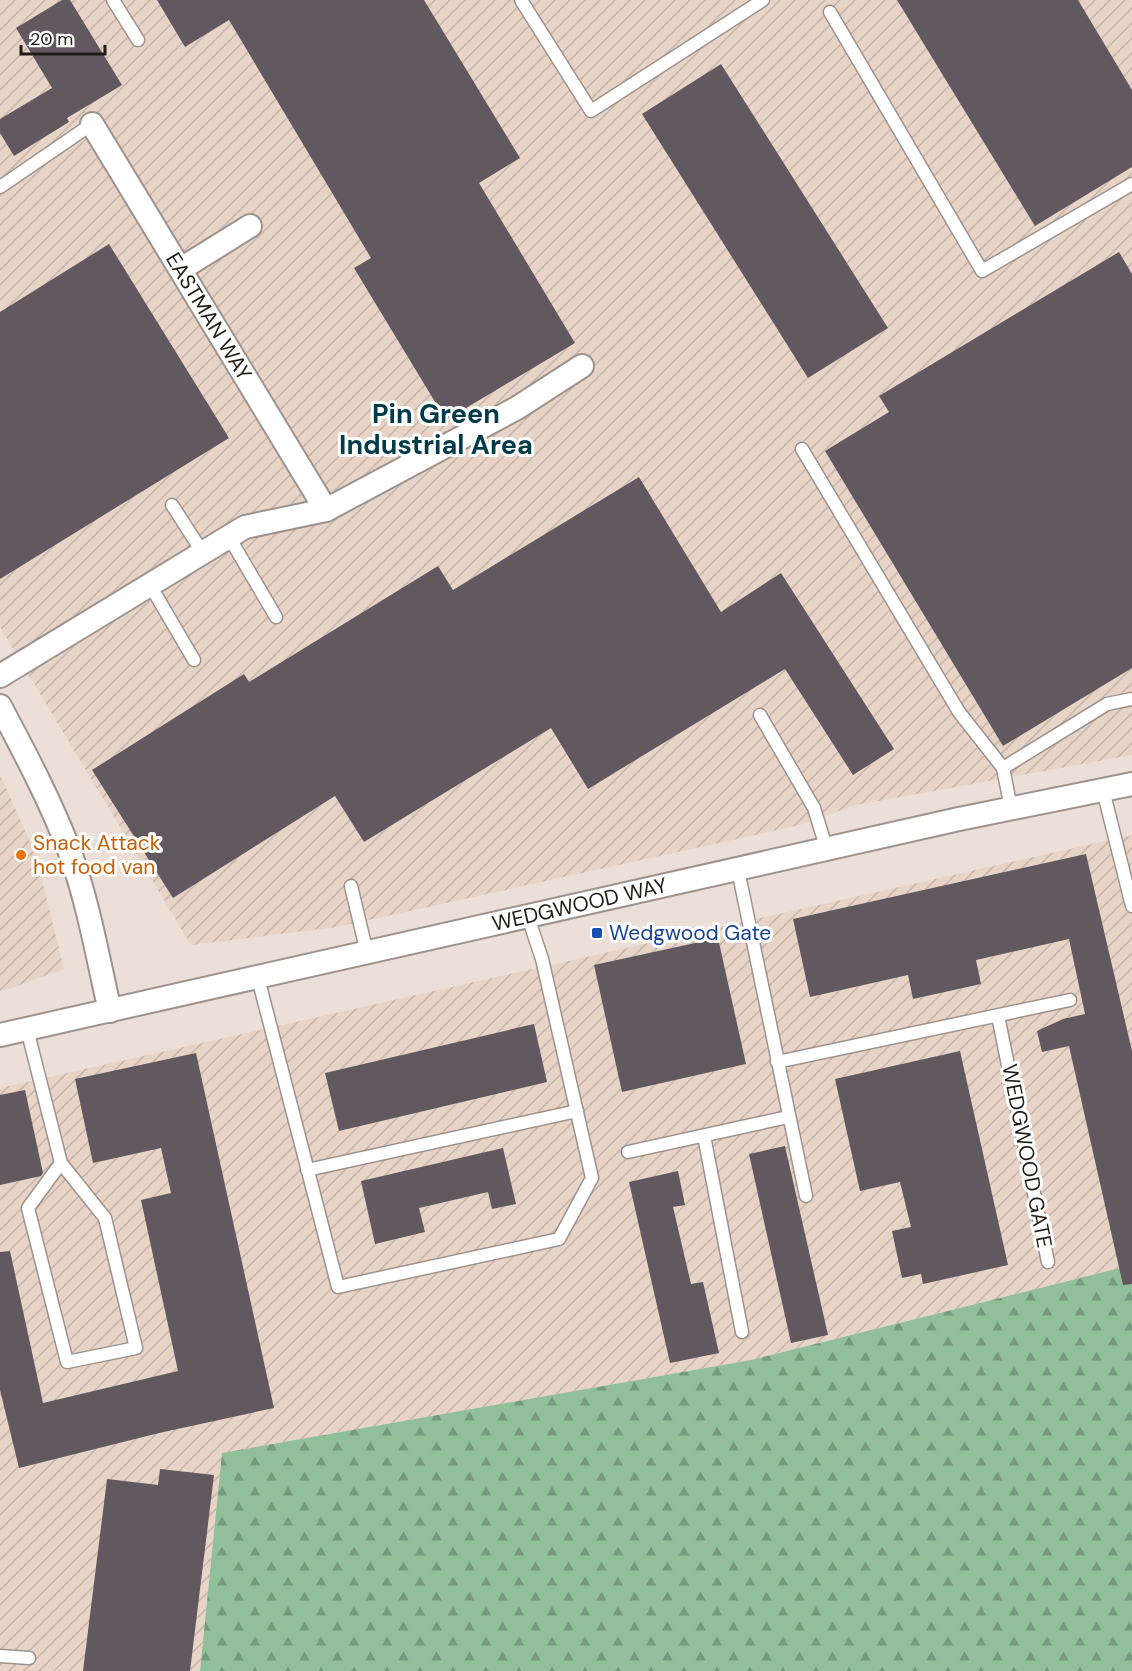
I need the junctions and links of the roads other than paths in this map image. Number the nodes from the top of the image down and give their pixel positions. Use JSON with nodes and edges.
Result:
{"nodes":[{"id":1,"x":114,"y":0,"type":"edge"},
{"id":2,"x":521,"y":0,"type":"edge"},
{"id":3,"x":763,"y":0,"type":"edge"},
{"id":4,"x":830,"y":12,"type":"dead end"},
{"id":5,"x":138,"y":40,"type":"dead end"},
{"id":6,"x":92,"y":124,"type":"joint"},
{"id":7,"x":1132,"y":184,"type":"edge"},
{"id":8,"x":0,"y":187,"type":"edge"},
{"id":9,"x":250,"y":226,"type":"dead end"},
{"id":10,"x":181,"y":269,"type":"junction"},
{"id":11,"x":582,"y":366,"type":"dead end"},
{"id":12,"x":802,"y":450,"type":"dead end"},
{"id":13,"x":172,"y":505,"type":"dead end"},
{"id":14,"x":326,"y":510,"type":"junction"},
{"id":15,"x":229,"y":537,"type":"junction"},
{"id":16,"x":203,"y":553,"type":"junction"},
{"id":17,"x":150,"y":585,"type":"junction"},
{"id":18,"x":276,"y":617,"type":"dead end"},
{"id":19,"x":194,"y":660,"type":"dead end"},
{"id":20,"x":0,"y":676,"type":"edge"},
{"id":21,"x":1132,"y":699,"type":"edge"},
{"id":22,"x":0,"y":706,"type":"edge"},
{"id":23,"x":760,"y":715,"type":"dead end"},
{"id":24,"x":1003,"y":768,"type":"junction"},
{"id":25,"x":1132,"y":784,"type":"edge"},
{"id":26,"x":1103,"y":790,"type":"junction"},
{"id":27,"x":1011,"y":808,"type":"junction"},
{"id":28,"x":827,"y":850,"type":"junction"},
{"id":29,"x":738,"y":870,"type":"junction"},
{"id":30,"x":351,"y":886,"type":"dead end"},
{"id":31,"x":1132,"y":906,"type":"edge"},
{"id":32,"x":528,"y":917,"type":"junction"},
{"id":33,"x":367,"y":953,"type":"junction"},
{"id":34,"x":258,"y":978,"type":"junction"},
{"id":35,"x":1070,"y":1000,"type":"dead end"},
{"id":36,"x":110,"y":1011,"type":"junction"},
{"id":37,"x":998,"y":1016,"type":"junction"},
{"id":38,"x":27,"y":1029,"type":"junction"},
{"id":39,"x":0,"y":1035,"type":"edge"},
{"id":40,"x":777,"y":1062,"type":"junction"},
{"id":41,"x":577,"y":1111,"type":"junction"},
{"id":42,"x":788,"y":1117,"type":"junction"},
{"id":43,"x":704,"y":1136,"type":"junction"},
{"id":44,"x":628,"y":1152,"type":"dead end"},
{"id":45,"x":61,"y":1164,"type":"junction"},
{"id":46,"x":307,"y":1170,"type":"junction"},
{"id":47,"x":806,"y":1196,"type":"dead end"},
{"id":48,"x":1048,"y":1262,"type":"dead end"},
{"id":49,"x":742,"y":1332,"type":"dead end"},
{"id":50,"x":0,"y":1656,"type":"edge"},
{"id":51,"x":29,"y":1658,"type":"dead end"}],
"edges":[{"from":1,"to":5,"type":"lane"},
{"from":2,"to":3,"type":"lane"},
{"from":4,"to":7,"type":"lane"},
{"from":6,"to":8,"type":"lane"},
{"from":6,"to":10,"type":"street","name":"EASTMAN WAY"},
{"from":9,"to":10,"type":"street"},
{"from":10,"to":14,"type":"street","name":"EASTMAN WAY"},
{"from":11,"to":14,"type":"street"},
{"from":12,"to":24,"type":"lane"},
{"from":13,"to":16,"type":"lane"},
{"from":14,"to":15,"type":"street"},
{"from":15,"to":16,"type":"street"},
{"from":15,"to":18,"type":"lane"},
{"from":16,"to":17,"type":"street"},
{"from":17,"to":19,"type":"lane"},
{"from":17,"to":20,"type":"street"},
{"from":21,"to":24,"type":"lane"},
{"from":22,"to":36,"type":"street"},
{"from":23,"to":28,"type":"lane"},
{"from":24,"to":27,"type":"lane"},
{"from":25,"to":26,"type":"street","name":"WEDGWOOD WAY"},
{"from":26,"to":27,"type":"street","name":"WEDGWOOD WAY"},
{"from":26,"to":31,"type":"lane"},
{"from":27,"to":28,"type":"street","name":"WEDGWOOD WAY"},
{"from":28,"to":29,"type":"street","name":"WEDGWOOD WAY"},
{"from":29,"to":32,"type":"street","name":"WEDGWOOD WAY"},
{"from":29,"to":40,"type":"lane"},
{"from":30,"to":33,"type":"lane"},
{"from":32,"to":33,"type":"street","name":"WEDGWOOD WAY"},
{"from":32,"to":41,"type":"lane"},
{"from":33,"to":34,"type":"street","name":"WEDGWOOD WAY"},
{"from":34,"to":36,"type":"street","name":"WEDGWOOD WAY"},
{"from":34,"to":46,"type":"lane"},
{"from":35,"to":37,"type":"lane"},
{"from":36,"to":38,"type":"street","name":"WEDGWOOD WAY"},
{"from":37,"to":40,"type":"lane"},
{"from":37,"to":48,"type":"lane","name":"WEDGWOOD GATE"},
{"from":38,"to":39,"type":"street","name":"WEDGWOOD WAY"},
{"from":38,"to":45,"type":"lane"},
{"from":40,"to":42,"type":"lane"},
{"from":41,"to":46,"type":"lane"},
{"from":41,"to":46,"type":"lane"},
{"from":42,"to":43,"type":"lane"},
{"from":42,"to":47,"type":"lane"},
{"from":43,"to":44,"type":"lane"},
{"from":43,"to":49,"type":"lane"},
{"from":45,"to":45,"type":"lane"},
{"from":50,"to":51,"type":"lane"}]}
